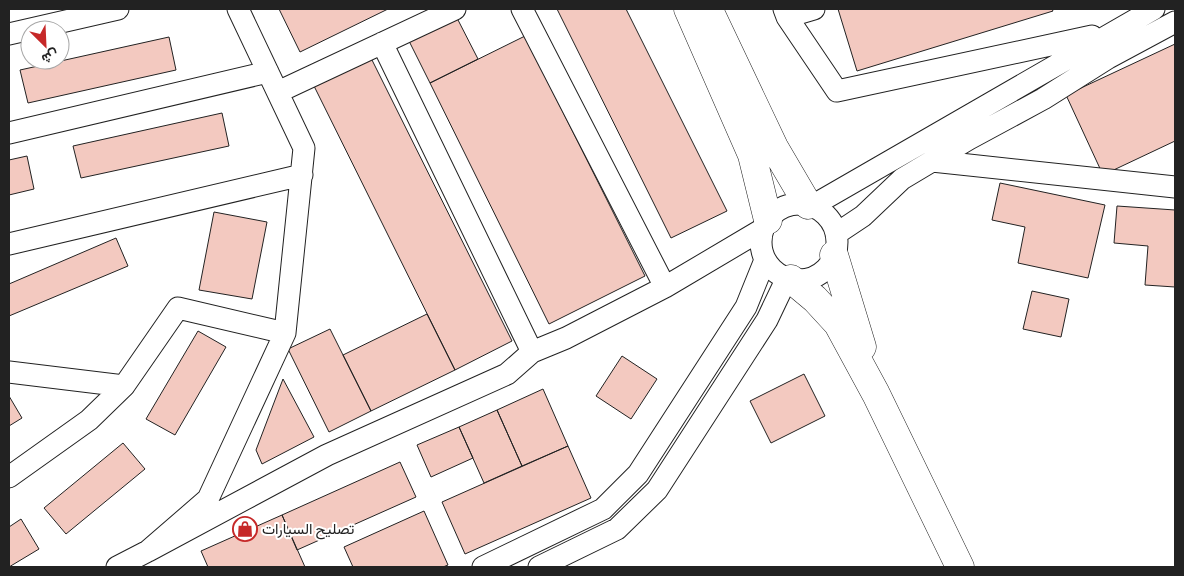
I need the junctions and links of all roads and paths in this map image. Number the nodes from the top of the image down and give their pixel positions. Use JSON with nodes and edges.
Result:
{"nodes":[{"id":1,"x":118,"y":9,"type":"edge"},
{"id":2,"x":238,"y":9,"type":"edge"},
{"id":3,"x":455,"y":9,"type":"edge"},
{"id":4,"x":522,"y":9,"type":"edge"},
{"id":5,"x":688,"y":9,"type":"edge"},
{"id":6,"x":708,"y":9,"type":"edge"},
{"id":7,"x":814,"y":9,"type":"edge"},
{"id":8,"x":1154,"y":9,"type":"edge"},
{"id":9,"x":786,"y":13,"type":"edge"},
{"id":10,"x":1175,"y":22,"type":"edge"},
{"id":11,"x":1111,"y":32,"type":"junction"},
{"id":12,"x":9,"y":34,"type":"edge"},
{"id":13,"x":382,"y":43,"type":"junction"},
{"id":14,"x":268,"y":72,"type":"junction"},
{"id":15,"x":278,"y":92,"type":"junction"},
{"id":16,"x":9,"y":133,"type":"edge"},
{"id":17,"x":932,"y":161,"type":"junction"},
{"id":18,"x":302,"y":175,"type":"junction"},
{"id":19,"x":1175,"y":186,"type":"edge"},
{"id":20,"x":810,"y":205,"type":"junction"},
{"id":21,"x":765,"y":225,"type":"junction"},
{"id":22,"x":9,"y":244,"type":"edge"},
{"id":23,"x":835,"y":244,"type":"junction"},
{"id":24,"x":766,"y":260,"type":"junction"},
{"id":25,"x":789,"y":278,"type":"junction"},
{"id":26,"x":665,"y":288,"type":"junction"},
{"id":27,"x":285,"y":333,"type":"junction"},
{"id":28,"x":532,"y":352,"type":"junction"},
{"id":29,"x":9,"y":372,"type":"edge"},
{"id":30,"x":124,"y":386,"type":"junction"},
{"id":31,"x":876,"y":394,"type":"junction"},
{"id":32,"x":638,"y":474,"type":"junction"},
{"id":33,"x":9,"y":477,"type":"edge"},
{"id":34,"x":657,"y":490,"type":"junction"},
{"id":35,"x":148,"y":551,"type":"junction"},
{"id":36,"x":117,"y":567,"type":"edge"},
{"id":37,"x":483,"y":567,"type":"edge"},
{"id":38,"x":539,"y":567,"type":"edge"},
{"id":39,"x":960,"y":567,"type":"edge"}],
"edges":[{"from":1,"to":12,"type":"street"},
{"from":2,"to":14,"type":"street"},
{"from":3,"to":13,"type":"street"},
{"from":4,"to":26,"type":"street"},
{"from":5,"to":21,"type":"main road"},
{"from":6,"to":20,"type":"main road"},
{"from":7,"to":9,"type":"street"},
{"from":8,"to":11,"type":"street"},
{"from":9,"to":11,"type":"street"},
{"from":10,"to":17,"type":"street"},
{"from":11,"to":20,"type":"street"},
{"from":13,"to":15,"type":"street"},
{"from":13,"to":28,"type":"street"},
{"from":14,"to":15,"type":"street"},
{"from":14,"to":16,"type":"street"},
{"from":15,"to":18,"type":"street"},
{"from":17,"to":19,"type":"street"},
{"from":17,"to":23,"type":"street"},
{"from":18,"to":22,"type":"street"},
{"from":18,"to":27,"type":"street"},
{"from":20,"to":21,"type":"street"},
{"from":20,"to":23,"type":"street"},
{"from":21,"to":24,"type":"street"},
{"from":21,"to":26,"type":"street"},
{"from":23,"to":25,"type":"street"},
{"from":23,"to":31,"type":"main road"},
{"from":24,"to":25,"type":"street"},
{"from":24,"to":32,"type":"street"},
{"from":25,"to":31,"type":"main road"},
{"from":25,"to":34,"type":"street"},
{"from":26,"to":28,"type":"street"},
{"from":27,"to":30,"type":"street"},
{"from":27,"to":35,"type":"street"},
{"from":28,"to":35,"type":"street"},
{"from":29,"to":30,"type":"street"},
{"from":30,"to":33,"type":"street"},
{"from":31,"to":39,"type":"main road"},
{"from":32,"to":34,"type":"street"},
{"from":32,"to":37,"type":"street"},
{"from":34,"to":38,"type":"street"},
{"from":35,"to":36,"type":"street"}]}
